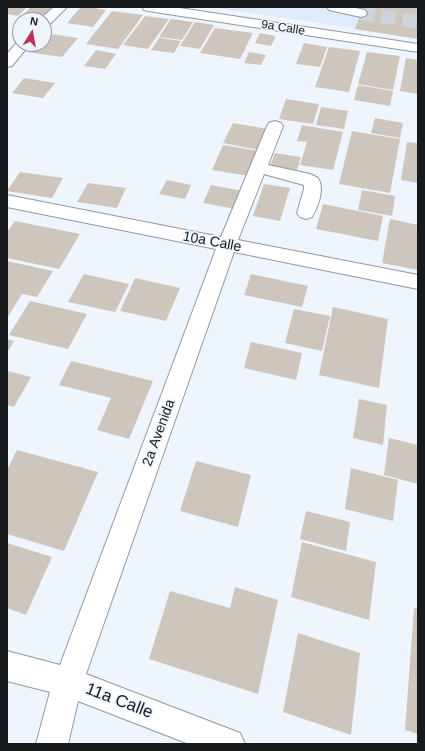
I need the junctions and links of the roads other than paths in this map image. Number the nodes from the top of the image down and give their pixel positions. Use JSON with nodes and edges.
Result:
{"nodes":[{"id":1,"x":61,"y":7,"type":"edge"},
{"id":2,"x":148,"y":7,"type":"edge"},
{"id":3,"x":333,"y":7,"type":"edge"},
{"id":4,"x":361,"y":13,"type":"tunnel mouth"},
{"id":5,"x":52,"y":15,"type":"edge"},
{"id":6,"x":418,"y":48,"type":"edge"},
{"id":7,"x":16,"y":52,"type":"edge"},
{"id":8,"x":7,"y":63,"type":"edge"},
{"id":9,"x":275,"y":126,"type":"dead end"},
{"id":10,"x":259,"y":168,"type":"junction"},
{"id":11,"x":7,"y":201,"type":"edge"},
{"id":12,"x":306,"y":213,"type":"dead end"},
{"id":13,"x":227,"y":245,"type":"junction"},
{"id":14,"x":418,"y":282,"type":"edge"},
{"id":15,"x":7,"y":666,"type":"edge"},
{"id":16,"x":68,"y":682,"type":"junction"},
{"id":17,"x":52,"y":744,"type":"edge"},
{"id":18,"x":229,"y":744,"type":"edge"}],
"edges":[{"from":1,"to":5,"type":"street"},
{"from":2,"to":6,"type":"street","name":"9a Calle"},
{"from":3,"to":4,"type":"street"},
{"from":7,"to":8,"type":"street"},
{"from":9,"to":10,"type":"street","name":"2a Avenida"},
{"from":10,"to":12,"type":"street"},
{"from":10,"to":13,"type":"street","name":"2a Avenida"},
{"from":11,"to":13,"type":"street","name":"10a Calle"},
{"from":13,"to":14,"type":"street","name":"10a Calle"},
{"from":13,"to":16,"type":"street","name":"2a Avenida"},
{"from":15,"to":16,"type":"street","name":"11a Calle"},
{"from":16,"to":17,"type":"street","name":"2a Avenida"},
{"from":16,"to":18,"type":"street","name":"11a Calle"}]}
